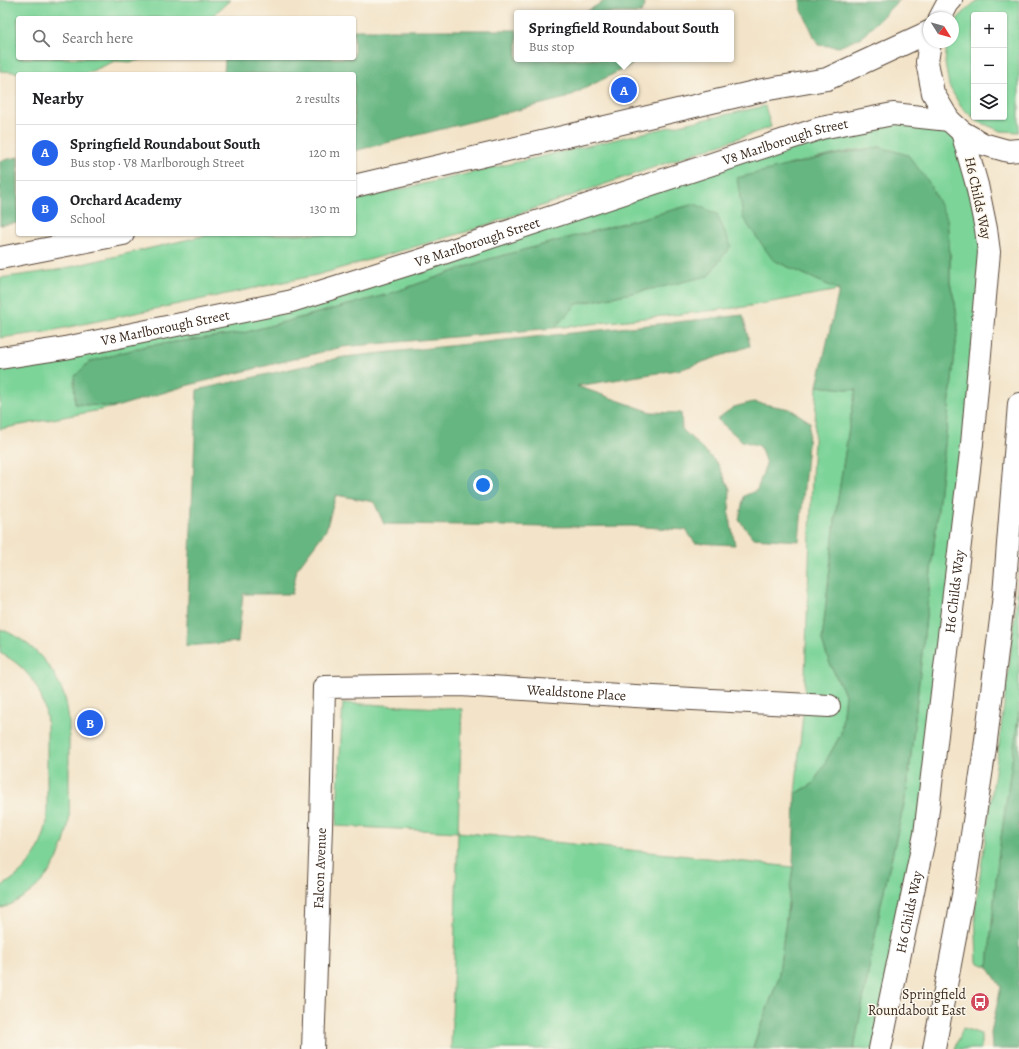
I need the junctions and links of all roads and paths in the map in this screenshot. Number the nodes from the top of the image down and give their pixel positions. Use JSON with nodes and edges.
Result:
{"nodes":[{"id":1,"x":923,"y":35,"type":"edge"},
{"id":2,"x":929,"y":48,"type":"edge"},
{"id":3,"x":956,"y":126,"type":"junction"},
{"id":4,"x":1019,"y":150,"type":"edge"},
{"id":5,"x":356,"y":186,"type":"edge"},
{"id":6,"x":113,"y":236,"type":"edge"},
{"id":7,"x":0,"y":258,"type":"edge"},
{"id":8,"x":0,"y":358,"type":"edge"},
{"id":9,"x":1019,"y":404,"type":"edge"},
{"id":10,"x":324,"y":687,"type":"joint"},
{"id":11,"x":829,"y":706,"type":"dead end"},
{"id":12,"x":313,"y":1049,"type":"edge"},
{"id":13,"x":880,"y":1049,"type":"edge"},
{"id":14,"x":934,"y":1049,"type":"edge"}],
"edges":[{"from":1,"to":5,"type":"street"},
{"from":2,"to":3,"type":"street"},
{"from":3,"to":4,"type":"street"},
{"from":3,"to":8,"type":"street","name":"V8 Marlborough Street"},
{"from":3,"to":13,"type":"street","name":"H6 Childs Way"},
{"from":6,"to":7,"type":"street"},
{"from":9,"to":14,"type":"street"},
{"from":10,"to":11,"type":"street","name":"Wealdstone Place"},
{"from":10,"to":12,"type":"street","name":"Falcon Avenue"}]}
